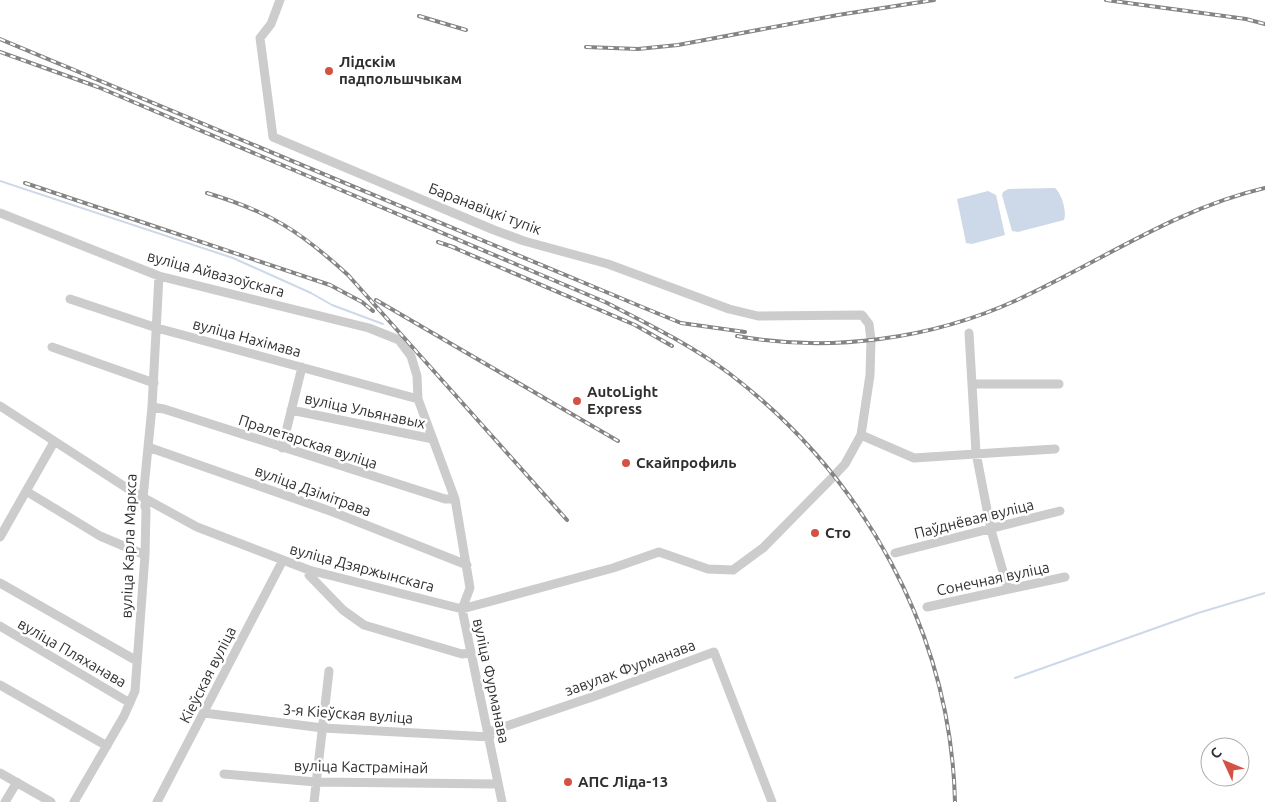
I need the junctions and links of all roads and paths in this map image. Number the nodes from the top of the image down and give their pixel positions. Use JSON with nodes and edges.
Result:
{"nodes":[{"id":1,"x":280,"y":0,"type":"edge"},
{"id":2,"x":0,"y":213,"type":"edge"},
{"id":3,"x":159,"y":276,"type":"junction"},
{"id":4,"x":70,"y":299,"type":"dead end"},
{"id":5,"x":157,"y":328,"type":"junction"},
{"id":6,"x":969,"y":333,"type":"dead end"},
{"id":7,"x":400,"y":340,"type":"joint"},
{"id":8,"x":52,"y":348,"type":"dead end"},
{"id":9,"x":302,"y":367,"type":"junction"},
{"id":10,"x":154,"y":383,"type":"junction"},
{"id":11,"x":973,"y":384,"type":"junction"},
{"id":12,"x":1059,"y":384,"type":"dead end"},
{"id":13,"x":418,"y":399,"type":"junction"},
{"id":14,"x":0,"y":406,"type":"edge"},
{"id":15,"x":152,"y":407,"type":"junction"},
{"id":16,"x":291,"y":410,"type":"junction"},
{"id":17,"x":861,"y":435,"type":"junction"},
{"id":18,"x":432,"y":439,"type":"junction"},
{"id":19,"x":54,"y":442,"type":"junction"},
{"id":20,"x":148,"y":447,"type":"junction"},
{"id":21,"x":282,"y":448,"type":"junction"},
{"id":22,"x":1055,"y":449,"type":"dead end"},
{"id":23,"x":976,"y":453,"type":"junction"},
{"id":24,"x":26,"y":491,"type":"junction"},
{"id":25,"x":143,"y":498,"type":"junction"},
{"id":26,"x":455,"y":499,"type":"junction"},
{"id":27,"x":1060,"y":511,"type":"dead end"},
{"id":28,"x":991,"y":530,"type":"junction"},
{"id":29,"x":0,"y":536,"type":"edge"},
{"id":30,"x":895,"y":553,"type":"dead end"},
{"id":31,"x":145,"y":555,"type":"junction"},
{"id":32,"x":283,"y":560,"type":"junction"},
{"id":33,"x":467,"y":565,"type":"junction"},
{"id":34,"x":309,"y":570,"type":"junction"},
{"id":35,"x":1065,"y":577,"type":"dead end"},
{"id":36,"x":0,"y":583,"type":"edge"},
{"id":37,"x":1008,"y":589,"type":"junction"},
{"id":38,"x":927,"y":607,"type":"dead end"},
{"id":39,"x":462,"y":609,"type":"junction"},
{"id":40,"x":0,"y":626,"type":"edge"},
{"id":41,"x":470,"y":653,"type":"junction"},
{"id":42,"x":137,"y":661,"type":"junction"},
{"id":43,"x":330,"y":670,"type":"dead end"},
{"id":44,"x":0,"y":684,"type":"edge"},
{"id":45,"x":130,"y":703,"type":"junction"},
{"id":46,"x":204,"y":713,"type":"junction"},
{"id":47,"x":323,"y":728,"type":"junction"},
{"id":48,"x":489,"y":734,"type":"junction"},
{"id":49,"x":107,"y":746,"type":"junction"},
{"id":50,"x":0,"y":773,"type":"edge"},
{"id":51,"x":224,"y":774,"type":"dead end"},
{"id":52,"x":16,"y":782,"type":"junction"},
{"id":53,"x":316,"y":782,"type":"junction"},
{"id":54,"x":498,"y":784,"type":"junction"},
{"id":55,"x":5,"y":802,"type":"edge"},
{"id":56,"x":51,"y":802,"type":"edge"},
{"id":57,"x":74,"y":802,"type":"edge"},
{"id":58,"x":157,"y":802,"type":"edge"},
{"id":59,"x":314,"y":802,"type":"edge"},
{"id":60,"x":502,"y":802,"type":"edge"},
{"id":61,"x":772,"y":802,"type":"edge"}],
"edges":[{"from":1,"to":17,"type":"street","name":"Баранавіцкі тупік"},
{"from":2,"to":3,"type":"street","name":"вуліца Айвазоўскага"},
{"from":3,"to":5,"type":"street","name":"вуліца Карла Маркса"},
{"from":3,"to":7,"type":"street","name":"вуліца Айвазоўскага"},
{"from":4,"to":5,"type":"street","name":"вуліца Нахімава"},
{"from":5,"to":9,"type":"street","name":"вуліца Нахімава"},
{"from":5,"to":10,"type":"street","name":"вуліца Карла Маркса"},
{"from":6,"to":11,"type":"street"},
{"from":7,"to":13,"type":"street","name":"вуліца Фурманава"},
{"from":8,"to":10,"type":"street"},
{"from":9,"to":13,"type":"street","name":"вуліца Нахімава"},
{"from":9,"to":16,"type":"street"},
{"from":10,"to":15,"type":"street","name":"вуліца Карла Маркса"},
{"from":11,"to":12,"type":"street"},
{"from":11,"to":23,"type":"street"},
{"from":13,"to":18,"type":"street","name":"вуліца Фурманава"},
{"from":14,"to":19,"type":"street","name":"вуліца Дзяржынскага"},
{"from":15,"to":20,"type":"street","name":"вуліца Карла Маркса"},
{"from":15,"to":21,"type":"street","name":"Пралетарская вуліца"},
{"from":16,"to":18,"type":"street","name":"вуліца Ульянавых"},
{"from":16,"to":21,"type":"street"},
{"from":17,"to":23,"type":"street"},
{"from":17,"to":39,"type":"street","name":"вуліца Дзяржынскага"},
{"from":18,"to":26,"type":"street","name":"вуліца Фурманава"},
{"from":19,"to":24,"type":"street"},
{"from":19,"to":25,"type":"street","name":"вуліца Дзяржынскага"},
{"from":20,"to":25,"type":"street","name":"вуліца Карла Маркса"},
{"from":20,"to":33,"type":"street","name":"вуліца Дзімітрава"},
{"from":21,"to":26,"type":"street","name":"Пралетарская вуліца"},
{"from":22,"to":23,"type":"street"},
{"from":23,"to":28,"type":"street"},
{"from":24,"to":29,"type":"street"},
{"from":24,"to":31,"type":"street"},
{"from":25,"to":31,"type":"street","name":"вуліца Карла Маркса"},
{"from":25,"to":32,"type":"street","name":"вуліца Дзяржынскага"},
{"from":26,"to":33,"type":"street","name":"вуліца Фурманава"},
{"from":27,"to":28,"type":"street","name":"Паўднёвая вуліца"},
{"from":28,"to":30,"type":"street","name":"Паўднёвая вуліца"},
{"from":28,"to":37,"type":"street"},
{"from":31,"to":42,"type":"street","name":"вуліца Карла Маркса"},
{"from":32,"to":34,"type":"street","name":"вуліца Дзяржынскага"},
{"from":32,"to":46,"type":"street","name":"Кіеўская вуліца"},
{"from":33,"to":39,"type":"street","name":"вуліца Фурманава"},
{"from":34,"to":39,"type":"street","name":"вуліца Дзяржынскага"},
{"from":34,"to":41,"type":"street"},
{"from":35,"to":37,"type":"street","name":"Сонечная вуліца"},
{"from":36,"to":42,"type":"street"},
{"from":37,"to":38,"type":"street","name":"Сонечная вуліца"},
{"from":39,"to":41,"type":"street","name":"вуліца Фурманава"},
{"from":40,"to":45,"type":"street","name":"вуліца Пляханава"},
{"from":41,"to":48,"type":"street","name":"вуліца Фурманава"},
{"from":42,"to":45,"type":"street","name":"вуліца Карла Маркса"},
{"from":43,"to":47,"type":"street"},
{"from":44,"to":49,"type":"street"},
{"from":45,"to":49,"type":"street","name":"вуліца Карла Маркса"},
{"from":46,"to":47,"type":"street","name":"3-я Кіеўская вуліца"},
{"from":46,"to":58,"type":"street","name":"Кіеўская вуліца"},
{"from":47,"to":48,"type":"street","name":"3-я Кіеўская вуліца"},
{"from":47,"to":53,"type":"street"},
{"from":48,"to":54,"type":"street","name":"вуліца Фурманава"},
{"from":48,"to":61,"type":"street","name":"завулак Фурманава"},
{"from":49,"to":57,"type":"street","name":"вуліца Карла Маркса"},
{"from":50,"to":52,"type":"street"},
{"from":51,"to":53,"type":"street","name":"вуліца Кастрамінай"},
{"from":52,"to":55,"type":"street"},
{"from":52,"to":56,"type":"street"},
{"from":53,"to":54,"type":"street","name":"вуліца Кастрамінай"},
{"from":53,"to":59,"type":"street"},
{"from":54,"to":60,"type":"street","name":"вуліца Фурманава"}]}
